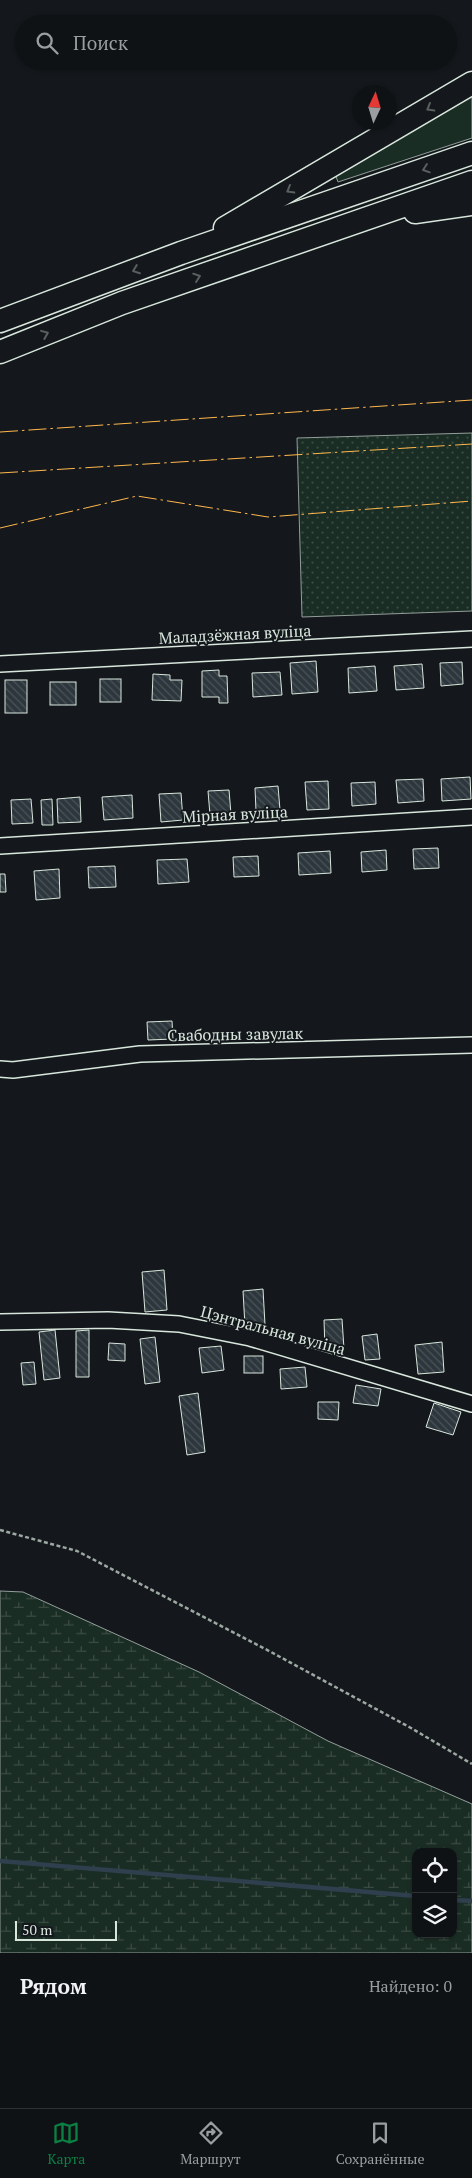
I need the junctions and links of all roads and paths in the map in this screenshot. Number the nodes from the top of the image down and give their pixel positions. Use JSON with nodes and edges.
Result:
{"nodes":[{"id":1,"x":472,"y":83,"type":"edge"},
{"id":2,"x":472,"y":153,"type":"edge"},
{"id":3,"x":472,"y":182,"type":"edge"},
{"id":4,"x":472,"y":204,"type":"edge"},
{"id":5,"x":350,"y":223,"type":"junction"},
{"id":6,"x":181,"y":253,"type":"junction"},
{"id":7,"x":0,"y":321,"type":"edge"},
{"id":8,"x":0,"y":352,"type":"edge"},
{"id":9,"x":472,"y":639,"type":"edge"},
{"id":10,"x":0,"y":664,"type":"edge"},
{"id":11,"x":472,"y":818,"type":"edge"},
{"id":12,"x":0,"y":846,"type":"edge"},
{"id":13,"x":472,"y":1045,"type":"edge"},
{"id":14,"x":0,"y":1069,"type":"edge"},
{"id":15,"x":0,"y":1322,"type":"edge"},
{"id":16,"x":472,"y":1404,"type":"edge"},
{"id":17,"x":0,"y":1530,"type":"edge"},
{"id":18,"x":472,"y":1764,"type":"edge"}],
"edges":[{"from":1,"to":6,"type":"highway","one_way":true},
{"from":2,"to":6,"type":"highway","one_way":true},
{"from":3,"to":5,"type":"highway"},
{"from":4,"to":5,"type":"highway"},
{"from":8,"to":5,"type":"highway","one_way":true},
{"from":6,"to":7,"type":"highway","one_way":true},
{"from":9,"to":10,"type":"street","name":"Маладзёжная вуліца"},
{"from":11,"to":12,"type":"street","name":"Мірная вуліца"},
{"from":13,"to":14,"type":"street","name":"Свабодны завулак"},
{"from":15,"to":16,"type":"street","name":"Цэнтральная вуліца"},
{"from":17,"to":18,"type":"path"}]}
